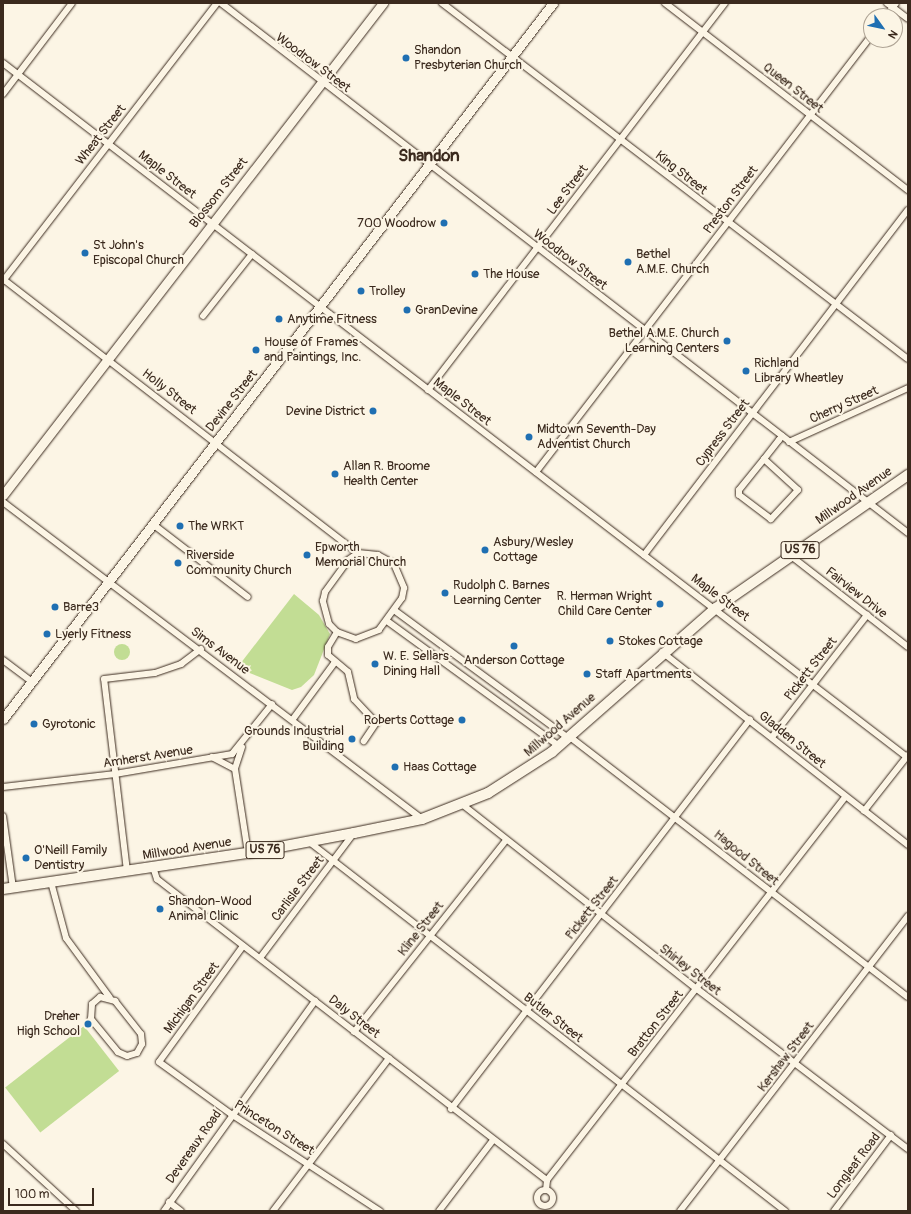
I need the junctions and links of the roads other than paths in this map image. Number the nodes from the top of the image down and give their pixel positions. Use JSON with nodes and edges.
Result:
{"nodes":[{"id":1,"x":72,"y":3,"type":"edge"},
{"id":2,"x":217,"y":3,"type":"edge"},
{"id":3,"x":221,"y":3,"type":"edge"},
{"id":4,"x":382,"y":3,"type":"edge"},
{"id":5,"x":442,"y":3,"type":"edge"},
{"id":6,"x":553,"y":3,"type":"edge"},
{"id":7,"x":665,"y":3,"type":"edge"},
{"id":8,"x":725,"y":3,"type":"edge"},
{"id":9,"x":887,"y":3,"type":"edge"},
{"id":10,"x":894,"y":5,"type":"edge"},
{"id":11,"x":908,"y":19,"type":"edge"},
{"id":12,"x":703,"y":32,"type":"junction"},
{"id":13,"x":863,"y":46,"type":"edge"},
{"id":14,"x":512,"y":57,"type":"junction"},
{"id":15,"x":3,"y":63,"type":"edge"},
{"id":16,"x":18,"y":74,"type":"junction"},
{"id":17,"x":321,"y":83,"type":"junction"},
{"id":18,"x":3,"y":94,"type":"edge"},
{"id":19,"x":810,"y":115,"type":"junction"},
{"id":20,"x":620,"y":140,"type":"junction"},
{"id":21,"x":108,"y":144,"type":"junction"},
{"id":22,"x":429,"y":165,"type":"junction"},
{"id":23,"x":908,"y":190,"type":"edge"},
{"id":24,"x":908,"y":210,"type":"edge"},
{"id":25,"x":728,"y":222,"type":"junction"},
{"id":26,"x":212,"y":224,"type":"junction"},
{"id":27,"x":537,"y":248,"type":"junction"},
{"id":28,"x":252,"y":254,"type":"junction"},
{"id":29,"x":3,"y":280,"type":"edge"},
{"id":30,"x":835,"y":305,"type":"junction"},
{"id":31,"x":320,"y":307,"type":"junction"},
{"id":32,"x":204,"y":316,"type":"dead end"},
{"id":33,"x":645,"y":331,"type":"junction"},
{"id":34,"x":108,"y":359,"type":"junction"},
{"id":35,"x":908,"y":359,"type":"edge"},
{"id":36,"x":908,"y":388,"type":"edge"},
{"id":37,"x":428,"y":390,"type":"junction"},
{"id":38,"x":752,"y":413,"type":"junction"},
{"id":39,"x":782,"y":436,"type":"junction"},
{"id":40,"x":789,"y":442,"type":"junction"},
{"id":41,"x":216,"y":443,"type":"junction"},
{"id":42,"x":764,"y":459,"type":"junction"},
{"id":43,"x":536,"y":472,"type":"junction"},
{"id":44,"x":908,"y":475,"type":"edge"},
{"id":45,"x":3,"y":495,"type":"edge"},
{"id":46,"x":3,"y":502,"type":"edge"},
{"id":47,"x":867,"y":502,"type":"junction"},
{"id":48,"x":154,"y":525,"type":"junction"},
{"id":49,"x":908,"y":533,"type":"edge"},
{"id":50,"x":358,"y":553,"type":"junction"},
{"id":51,"x":644,"y":555,"type":"junction"},
{"id":52,"x":791,"y":556,"type":"junction"},
{"id":53,"x":108,"y":582,"type":"junction"},
{"id":54,"x":248,"y":597,"type":"dead end"},
{"id":55,"x":716,"y":608,"type":"junction"},
{"id":56,"x":394,"y":610,"type":"junction"},
{"id":57,"x":867,"y":615,"type":"junction"},
{"id":58,"x":387,"y":621,"type":"junction"},
{"id":59,"x":337,"y":632,"type":"junction"},
{"id":60,"x":908,"y":647,"type":"edge"},
{"id":61,"x":201,"y":649,"type":"junction"},
{"id":62,"x":662,"y":652,"type":"junction"},
{"id":63,"x":3,"y":660,"type":"edge"},
{"id":64,"x":334,"y":662,"type":"junction"},
{"id":65,"x":32,"y":682,"type":"junction"},
{"id":66,"x":813,"y":685,"type":"junction"},
{"id":67,"x":272,"y":704,"type":"junction"},
{"id":68,"x":3,"y":719,"type":"edge"},
{"id":69,"x":293,"y":719,"type":"junction"},
{"id":70,"x":750,"y":720,"type":"junction"},
{"id":71,"x":772,"y":737,"type":"junction"},
{"id":72,"x":569,"y":738,"type":"junction"},
{"id":73,"x":364,"y":741,"type":"dead end"},
{"id":74,"x":243,"y":744,"type":"junction"},
{"id":75,"x":559,"y":746,"type":"junction"},
{"id":76,"x":212,"y":757,"type":"junction"},
{"id":77,"x":908,"y":757,"type":"edge"},
{"id":78,"x":235,"y":769,"type":"junction"},
{"id":79,"x":115,"y":774,"type":"junction"},
{"id":80,"x":3,"y":787,"type":"edge"},
{"id":81,"x":845,"y":797,"type":"junction"},
{"id":82,"x":463,"y":805,"type":"junction"},
{"id":83,"x":864,"y":811,"type":"junction"},
{"id":84,"x":3,"y":816,"type":"edge"},
{"id":85,"x":677,"y":817,"type":"junction"},
{"id":86,"x":422,"y":819,"type":"junction"},
{"id":87,"x":354,"y":833,"type":"junction"},
{"id":88,"x":506,"y":840,"type":"junction"},
{"id":89,"x":308,"y":841,"type":"junction"},
{"id":90,"x":908,"y":844,"type":"edge"},
{"id":91,"x":248,"y":853,"type":"junction"},
{"id":92,"x":333,"y":860,"type":"junction"},
{"id":93,"x":153,"y":867,"type":"junction"},
{"id":94,"x":127,"y":871,"type":"junction"},
{"id":95,"x":51,"y":882,"type":"junction"},
{"id":96,"x":8,"y":888,"type":"edge"},
{"id":97,"x":772,"y":894,"type":"junction"},
{"id":98,"x":600,"y":914,"type":"junction"},
{"id":99,"x":908,"y":916,"type":"edge"},
{"id":100,"x":430,"y":936,"type":"junction"},
{"id":101,"x":243,"y":946,"type":"junction"},
{"id":102,"x":260,"y":958,"type":"junction"},
{"id":103,"x":869,"y":966,"type":"junction"},
{"id":104,"x":697,"y":989,"type":"junction"},
{"id":105,"x":908,"y":997,"type":"edge"},
{"id":106,"x":110,"y":998,"type":"junction"},
{"id":107,"x":315,"y":1001,"type":"junction"},
{"id":108,"x":527,"y":1012,"type":"junction"},
{"id":109,"x":354,"y":1032,"type":"junction"},
{"id":110,"x":389,"y":1058,"type":"junction"},
{"id":111,"x":159,"y":1062,"type":"joint"},
{"id":112,"x":795,"y":1063,"type":"junction"},
{"id":113,"x":623,"y":1086,"type":"junction"},
{"id":114,"x":451,"y":1109,"type":"junction"},
{"id":115,"x":231,"y":1114,"type":"junction"},
{"id":116,"x":892,"y":1135,"type":"junction"},
{"id":117,"x":493,"y":1140,"type":"junction"},
{"id":118,"x":3,"y":1144,"type":"edge"},
{"id":119,"x":908,"y":1149,"type":"edge"},
{"id":120,"x":720,"y":1161,"type":"junction"},
{"id":121,"x":309,"y":1163,"type":"junction"},
{"id":122,"x":547,"y":1180,"type":"junction"},
{"id":123,"x":546,"y":1190,"type":"dead end"},
{"id":124,"x":169,"y":1202,"type":"junction"},
{"id":125,"x":76,"y":1211,"type":"edge"},
{"id":126,"x":164,"y":1211,"type":"edge"},
{"id":127,"x":181,"y":1211,"type":"edge"},
{"id":128,"x":274,"y":1211,"type":"edge"},
{"id":129,"x":380,"y":1211,"type":"edge"},
{"id":130,"x":439,"y":1211,"type":"edge"},
{"id":131,"x":680,"y":1211,"type":"edge"},
{"id":132,"x":784,"y":1211,"type":"edge"},
{"id":133,"x":834,"y":1211,"type":"edge"}],
"edges":[{"from":1,"to":16,"type":"street"},
{"from":2,"to":21,"type":"street","name":"Wheat Street"},
{"from":3,"to":17,"type":"street","name":"Woodrow Street"},
{"from":4,"to":17,"type":"main road","name":"Blossom Street"},
{"from":5,"to":14,"type":"street","name":"King Street"},
{"from":6,"to":14,"type":"main road","name":"Devine Street"},
{"from":7,"to":12,"type":"street","name":"Queen Street"},
{"from":8,"to":12,"type":"street","name":"Lee Street"},
{"from":9,"to":10,"type":"street"},
{"from":10,"to":11,"type":"street"},
{"from":12,"to":19,"type":"street","name":"Queen Street"},
{"from":12,"to":20,"type":"street","name":"Lee Street"},
{"from":13,"to":19,"type":"street","name":"Preston Street"},
{"from":14,"to":20,"type":"street","name":"King Street"},
{"from":14,"to":22,"type":"main road","name":"Devine Street"},
{"from":15,"to":16,"type":"street","name":"Maple Street"},
{"from":16,"to":18,"type":"street"},
{"from":16,"to":21,"type":"street","name":"Maple Street"},
{"from":17,"to":22,"type":"street","name":"Woodrow Street"},
{"from":17,"to":26,"type":"main road","name":"Blossom Street"},
{"from":19,"to":23,"type":"street","name":"Queen Street"},
{"from":19,"to":25,"type":"street","name":"Preston Street"},
{"from":20,"to":25,"type":"street","name":"King Street"},
{"from":20,"to":27,"type":"street","name":"Lee Street"},
{"from":21,"to":26,"type":"street","name":"Maple Street"},
{"from":21,"to":29,"type":"street","name":"Wheat Street"},
{"from":22,"to":27,"type":"street","name":"Woodrow Street"},
{"from":22,"to":31,"type":"main road","name":"Devine Street"},
{"from":24,"to":30,"type":"street","name":"Cypress Street"},
{"from":25,"to":30,"type":"street","name":"King Street"},
{"from":25,"to":33,"type":"street","name":"Preston Street"},
{"from":26,"to":28,"type":"street","name":"Maple Street"},
{"from":26,"to":34,"type":"main road","name":"Blossom Street"},
{"from":27,"to":33,"type":"street","name":"Woodrow Street"},
{"from":27,"to":37,"type":"street","name":"Lee Street"},
{"from":28,"to":31,"type":"street","name":"Maple Street"},
{"from":28,"to":32,"type":"street"},
{"from":29,"to":34,"type":"street","name":"Holly Street"},
{"from":30,"to":35,"type":"street","name":"King Street"},
{"from":30,"to":38,"type":"street","name":"Cypress Street"},
{"from":31,"to":37,"type":"street","name":"Maple Street"},
{"from":31,"to":41,"type":"main road","name":"Devine Street"},
{"from":33,"to":38,"type":"street","name":"Woodrow Street"},
{"from":33,"to":43,"type":"street","name":"Preston Street"},
{"from":34,"to":41,"type":"street","name":"Holly Street"},
{"from":34,"to":45,"type":"main road","name":"Blossom Street"},
{"from":36,"to":40,"type":"street","name":"Cherry Street"},
{"from":37,"to":43,"type":"street","name":"Maple Street"},
{"from":38,"to":39,"type":"street","name":"Woodrow Street"},
{"from":38,"to":51,"type":"street","name":"Cypress Street"},
{"from":39,"to":40,"type":"street","name":"Woodrow Street"},
{"from":39,"to":42,"type":"street"},
{"from":40,"to":47,"type":"street","name":"Woodrow Street"},
{"from":41,"to":48,"type":"main road","name":"Devine Street"},
{"from":41,"to":50,"type":"street","name":"Holly Street"},
{"from":42,"to":42,"type":"street"},
{"from":43,"to":51,"type":"street","name":"Maple Street"},
{"from":44,"to":47,"type":"main road","name":"Millwood Avenue","number":"US 76"},
{"from":46,"to":53,"type":"street","name":"Sims Avenue"},
{"from":47,"to":49,"type":"street","name":"Woodrow Street"},
{"from":47,"to":52,"type":"main road","name":"Millwood Avenue","number":"US 76"},
{"from":48,"to":53,"type":"main road","name":"Devine Street"},
{"from":48,"to":54,"type":"street"},
{"from":50,"to":56,"type":"street"},
{"from":50,"to":59,"type":"street"},
{"from":51,"to":55,"type":"street","name":"Maple Street"},
{"from":52,"to":55,"type":"main road","name":"Millwood Avenue","number":"US 76"},
{"from":52,"to":57,"type":"street","name":"Fairview Drive"},
{"from":53,"to":61,"type":"street","name":"Sims Avenue"},
{"from":53,"to":65,"type":"main road","name":"Devine Street"},
{"from":55,"to":62,"type":"main road","name":"Millwood Avenue","number":"US 76"},
{"from":55,"to":66,"type":"street","name":"Maple Street"},
{"from":56,"to":58,"type":"street"},
{"from":56,"to":72,"type":"street","name":"Hagood Street"},
{"from":57,"to":60,"type":"street","name":"Fairview Drive"},
{"from":57,"to":66,"type":"street","name":"Pickett Street"},
{"from":58,"to":59,"type":"street"},
{"from":58,"to":75,"type":"street"},
{"from":59,"to":64,"type":"street"},
{"from":61,"to":67,"type":"street","name":"Sims Avenue"},
{"from":61,"to":79,"type":"street"},
{"from":62,"to":70,"type":"street","name":"Gladden Street"},
{"from":62,"to":72,"type":"main road","name":"Millwood Avenue","number":"US 76"},
{"from":63,"to":65,"type":"street"},
{"from":64,"to":69,"type":"street"},
{"from":64,"to":73,"type":"street"},
{"from":65,"to":68,"type":"main road","name":"Devine Street"},
{"from":66,"to":71,"type":"street","name":"Pickett Street"},
{"from":66,"to":77,"type":"street","name":"Maple Street"},
{"from":67,"to":69,"type":"street","name":"Sims Avenue"},
{"from":67,"to":74,"type":"street","name":"Amherst Avenue"},
{"from":69,"to":86,"type":"street","name":"Sims Avenue"},
{"from":70,"to":71,"type":"street","name":"Gladden Street"},
{"from":70,"to":85,"type":"street","name":"Pickett Street"},
{"from":71,"to":81,"type":"street","name":"Gladden Street"},
{"from":72,"to":75,"type":"main road","name":"Millwood Avenue","number":"US 76"},
{"from":72,"to":85,"type":"street","name":"Hagood Street"},
{"from":74,"to":76,"type":"street","name":"Amherst Avenue"},
{"from":74,"to":78,"type":"street"},
{"from":75,"to":82,"type":"main road","name":"Millwood Avenue","number":"US 76"},
{"from":76,"to":78,"type":"street"},
{"from":76,"to":79,"type":"street","name":"Amherst Avenue"},
{"from":77,"to":83,"type":"street"},
{"from":78,"to":91,"type":"street"},
{"from":79,"to":80,"type":"street","name":"Amherst Avenue"},
{"from":79,"to":94,"type":"street"},
{"from":81,"to":83,"type":"street","name":"Gladden Street"},
{"from":81,"to":97,"type":"street","name":"Bratton Street"},
{"from":82,"to":86,"type":"main road","name":"Millwood Avenue","number":"US 76"},
{"from":82,"to":88,"type":"street","name":"Shirley Street"},
{"from":83,"to":90,"type":"street","name":"Gladden Street"},
{"from":84,"to":96,"type":"street"},
{"from":85,"to":97,"type":"street","name":"Hagood Street"},
{"from":85,"to":98,"type":"street","name":"Pickett Street"},
{"from":86,"to":87,"type":"main road","name":"Millwood Avenue","number":"US 76"},
{"from":87,"to":89,"type":"main road","name":"Millwood Avenue","number":"US 76"},
{"from":87,"to":92,"type":"street","name":"Carlisle Street"},
{"from":88,"to":98,"type":"street","name":"Shirley Street"},
{"from":88,"to":100,"type":"street","name":"Kline Street"},
{"from":89,"to":91,"type":"main road","name":"Millwood Avenue","number":"US 76"},
{"from":89,"to":92,"type":"street","name":"Butler Street"},
{"from":91,"to":93,"type":"main road","name":"Millwood Avenue","number":"US 76"},
{"from":92,"to":100,"type":"street","name":"Butler Street"},
{"from":92,"to":102,"type":"street","name":"Carlisle Street"},
{"from":93,"to":94,"type":"main road","name":"Millwood Avenue","number":"US 76"},
{"from":93,"to":101,"type":"street","name":"Daly Street"},
{"from":94,"to":95,"type":"main road","name":"Millwood Avenue","number":"US 76"},
{"from":95,"to":96,"type":"main road","name":"Millwood Avenue","number":"US 76"},
{"from":95,"to":106,"type":"street"},
{"from":97,"to":103,"type":"street","name":"Hagood Street"},
{"from":97,"to":104,"type":"street","name":"Bratton Street"},
{"from":98,"to":104,"type":"street","name":"Shirley Street"},
{"from":98,"to":108,"type":"street","name":"Pickett Street"},
{"from":99,"to":103,"type":"street","name":"Kershaw Street"},
{"from":100,"to":108,"type":"street","name":"Butler Street"},
{"from":100,"to":109,"type":"street","name":"Kline Street"},
{"from":101,"to":102,"type":"street","name":"Daly Street"},
{"from":101,"to":111,"type":"street","name":"Michigan Street"},
{"from":102,"to":107,"type":"street","name":"Daly Street"},
{"from":103,"to":105,"type":"street","name":"Hagood Street"},
{"from":103,"to":112,"type":"street","name":"Kershaw Street"},
{"from":104,"to":112,"type":"street","name":"Shirley Street"},
{"from":104,"to":113,"type":"street","name":"Bratton Street"},
{"from":106,"to":106,"type":"street"},
{"from":107,"to":109,"type":"street","name":"Daly Street"},
{"from":107,"to":115,"type":"street","name":"Devereaux Road"},
{"from":108,"to":113,"type":"street","name":"Butler Street"},
{"from":108,"to":114,"type":"street","name":"Pickett Street"},
{"from":109,"to":110,"type":"street","name":"Daly Street"},
{"from":110,"to":114,"type":"street","name":"Daly Street"},
{"from":110,"to":121,"type":"street"},
{"from":111,"to":115,"type":"street","name":"Princeton Street"},
{"from":112,"to":116,"type":"street","name":"Shirley Street"},
{"from":112,"to":120,"type":"street","name":"Kershaw Street"},
{"from":113,"to":120,"type":"street","name":"Butler Street"},
{"from":113,"to":122,"type":"street","name":"Bratton Street"},
{"from":114,"to":117,"type":"street","name":"Daly Street"},
{"from":115,"to":121,"type":"street","name":"Princeton Street"},
{"from":115,"to":124,"type":"street","name":"Devereaux Road"},
{"from":116,"to":119,"type":"street","name":"Shirley Street"},
{"from":116,"to":133,"type":"street","name":"Longleaf Road"},
{"from":117,"to":122,"type":"street","name":"Daly Street"},
{"from":117,"to":130,"type":"street"},
{"from":118,"to":125,"type":"street"},
{"from":120,"to":131,"type":"street","name":"Kershaw Street"},
{"from":120,"to":132,"type":"street","name":"Butler Street"},
{"from":121,"to":128,"type":"street"},
{"from":121,"to":129,"type":"street","name":"Princeton Street"},
{"from":122,"to":123,"type":"street"},
{"from":124,"to":126,"type":"street","name":"Devereaux Road"},
{"from":124,"to":127,"type":"street"}]}
